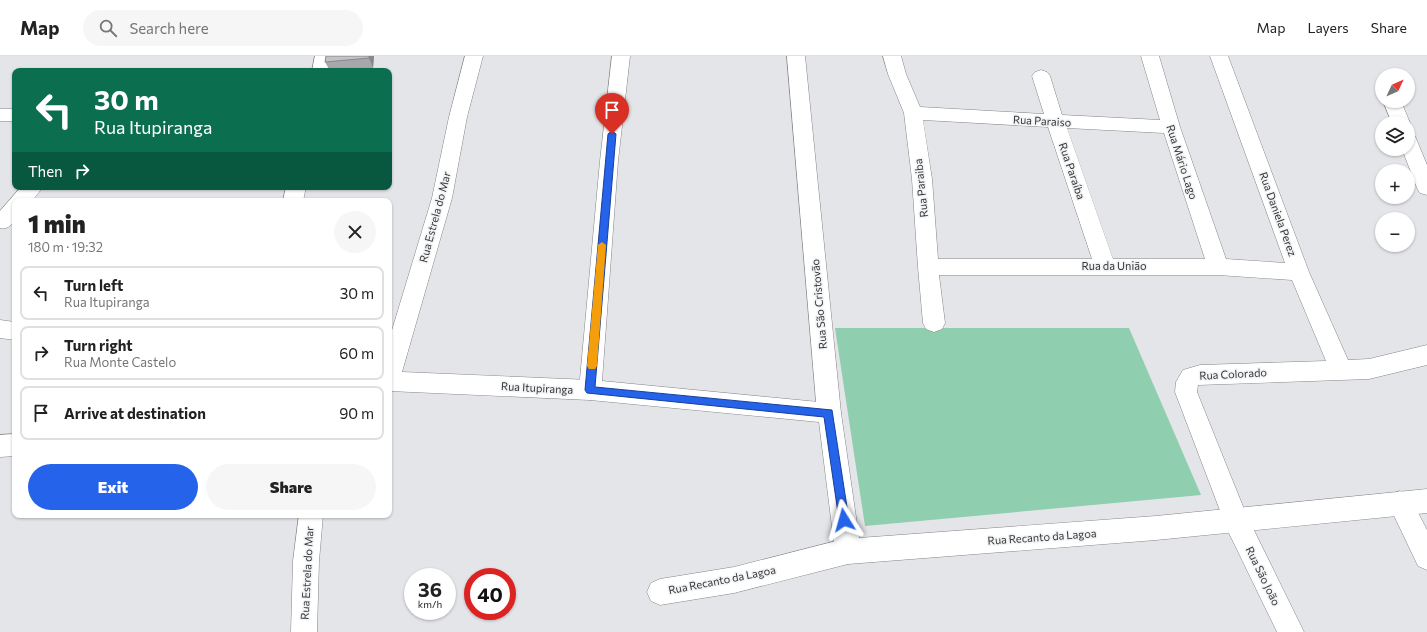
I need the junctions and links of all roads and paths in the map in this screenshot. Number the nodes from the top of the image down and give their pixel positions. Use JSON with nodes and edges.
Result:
{"nodes":[{"id":1,"x":324,"y":56,"type":"edge"},
{"id":2,"x":474,"y":56,"type":"edge"},
{"id":3,"x":621,"y":56,"type":"edge"},
{"id":4,"x":796,"y":56,"type":"edge"},
{"id":5,"x":892,"y":56,"type":"edge"},
{"id":6,"x":1150,"y":56,"type":"edge"},
{"id":7,"x":1219,"y":56,"type":"edge"},
{"id":8,"x":322,"y":68,"type":"edge"},
{"id":9,"x":1041,"y":76,"type":"dead end"},
{"id":10,"x":913,"y":113,"type":"junction"},
{"id":11,"x":0,"y":115,"type":"edge"},
{"id":12,"x":12,"y":115,"type":"edge"},
{"id":13,"x":1055,"y":122,"type":"junction"},
{"id":14,"x":1171,"y":127,"type":"junction"},
{"id":15,"x":1414,"y":156,"type":"edge"},
{"id":16,"x":1427,"y":188,"type":"edge"},
{"id":17,"x":30,"y":190,"type":"edge"},
{"id":18,"x":23,"y":198,"type":"edge"},
{"id":19,"x":1105,"y":266,"type":"junction"},
{"id":20,"x":928,"y":267,"type":"junction"},
{"id":21,"x":1218,"y":267,"type":"junction"},
{"id":22,"x":1299,"y":272,"type":"junction"},
{"id":23,"x":934,"y":323,"type":"dead end"},
{"id":24,"x":0,"y":329,"type":"edge"},
{"id":25,"x":12,"y":331,"type":"edge"},
{"id":26,"x":1427,"y":355,"type":"edge"},
{"id":27,"x":392,"y":367,"type":"edge"},
{"id":28,"x":1341,"y":370,"type":"junction"},
{"id":29,"x":392,"y":381,"type":"edge"},
{"id":30,"x":590,"y":390,"type":"junction"},
{"id":31,"x":829,"y":413,"type":"junction"},
{"id":32,"x":12,"y":445,"type":"edge"},
{"id":33,"x":0,"y":446,"type":"edge"},
{"id":34,"x":1427,"y":501,"type":"edge"},
{"id":35,"x":1400,"y":504,"type":"junction"},
{"id":36,"x":311,"y":518,"type":"edge"},
{"id":37,"x":1236,"y":520,"type":"junction"},
{"id":38,"x":848,"y":551,"type":"junction"},
{"id":39,"x":1427,"y":557,"type":"edge"},
{"id":40,"x":660,"y":592,"type":"dead end"},
{"id":41,"x":304,"y":632,"type":"edge"},
{"id":42,"x":1291,"y":632,"type":"edge"}],
"edges":[{"from":1,"to":8,"type":"street"},
{"from":2,"to":27,"type":"street","name":"Rua Estrela do Mar"},
{"from":3,"to":30,"type":"street"},
{"from":4,"to":31,"type":"street","name":"Rua São Cristovão"},
{"from":5,"to":10,"type":"street","name":"Rua Paraiba"},
{"from":6,"to":14,"type":"street","name":"Rua Mário Lago"},
{"from":7,"to":22,"type":"street","name":"Rua Daniela Perez"},
{"from":9,"to":13,"type":"street","name":"Rua Paraíba"},
{"from":10,"to":13,"type":"street","name":"Rua Paraiso"},
{"from":10,"to":20,"type":"street","name":"Rua Paraiba"},
{"from":11,"to":12,"type":"street"},
{"from":13,"to":14,"type":"street","name":"Rua Paraiso"},
{"from":13,"to":19,"type":"street","name":"Rua Paraíba"},
{"from":14,"to":21,"type":"street","name":"Rua Mário Lago"},
{"from":15,"to":16,"type":"street"},
{"from":17,"to":18,"type":"street"},
{"from":19,"to":20,"type":"street","name":"Rua da União"},
{"from":19,"to":21,"type":"street","name":"Rua da União"},
{"from":20,"to":23,"type":"street","name":"Rua Paraiba"},
{"from":21,"to":22,"type":"street","name":"Rua da União"},
{"from":22,"to":28,"type":"street","name":"Rua Daniela Perez"},
{"from":24,"to":25,"type":"street"},
{"from":26,"to":28,"type":"street","name":"Rua Colorado"},
{"from":28,"to":37,"type":"street","name":"Rua Colorado"},
{"from":29,"to":30,"type":"street","name":"Rua Itupiranga"},
{"from":30,"to":31,"type":"street","name":"Rua Itupiranga"},
{"from":31,"to":38,"type":"street","name":"Rua São Cristovão"},
{"from":32,"to":33,"type":"street"},
{"from":34,"to":35,"type":"street","name":"Rua Recanto da Lagoa"},
{"from":35,"to":37,"type":"street","name":"Rua Recanto da Lagoa"},
{"from":35,"to":39,"type":"street"},
{"from":36,"to":41,"type":"street","name":"Rua Estrela do Mar"},
{"from":37,"to":38,"type":"street","name":"Rua Recanto da Lagoa"},
{"from":37,"to":42,"type":"street","name":"Rua São João"},
{"from":38,"to":40,"type":"street","name":"Rua Recanto da Lagoa"}]}
